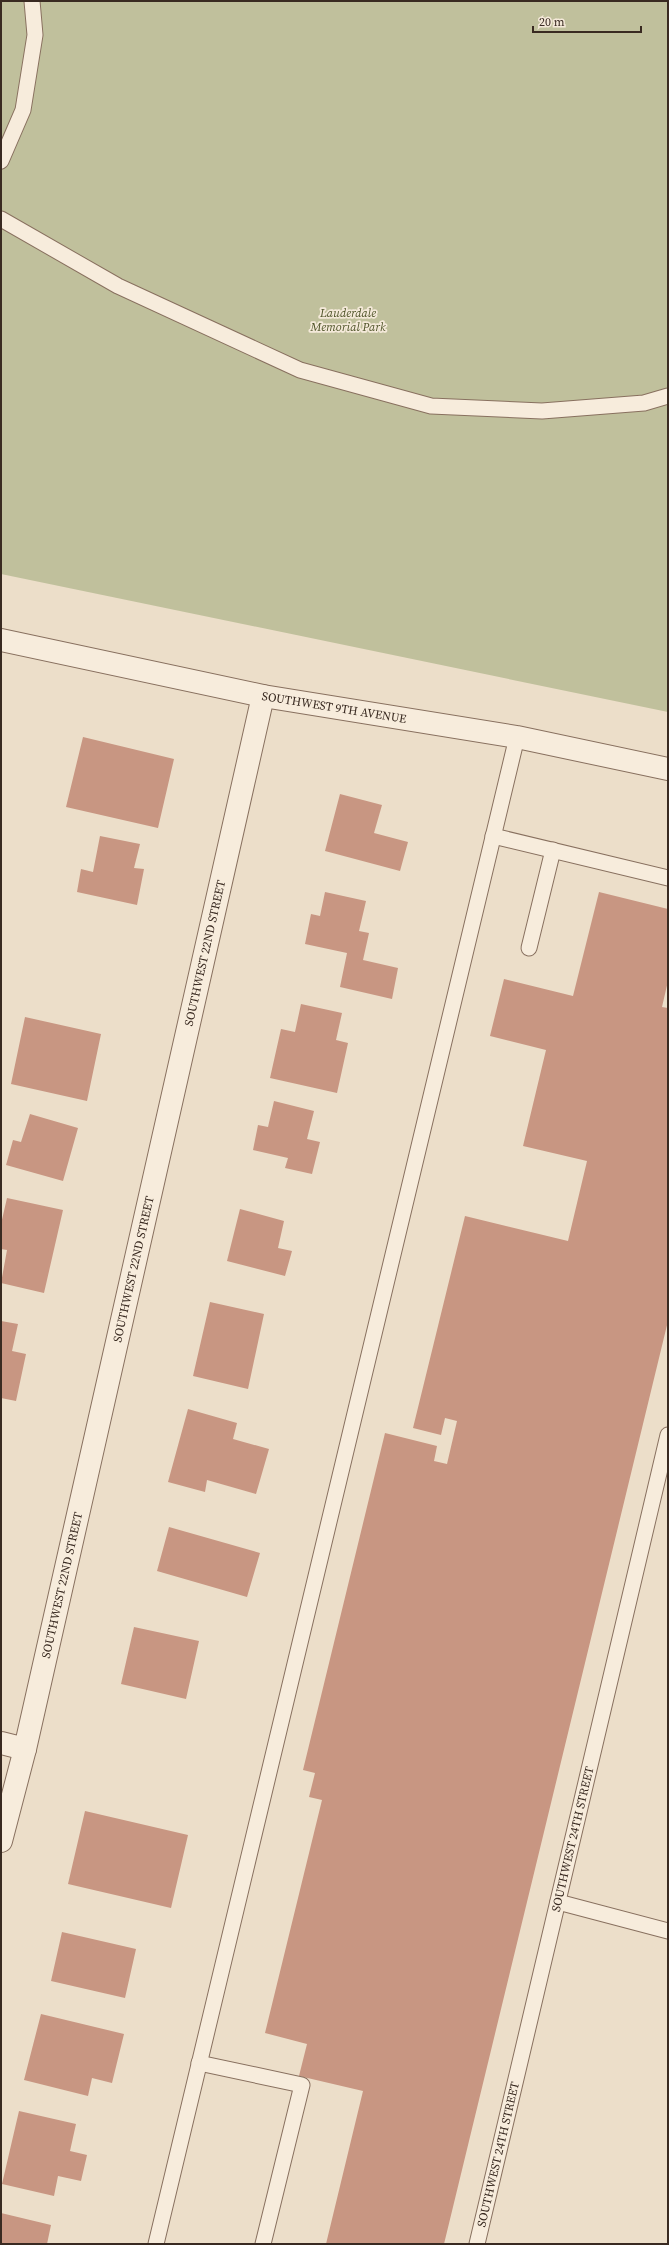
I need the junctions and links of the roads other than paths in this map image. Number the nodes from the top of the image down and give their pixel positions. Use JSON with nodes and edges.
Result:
{"nodes":[{"id":1,"x":32,"y":1,"type":"edge"},
{"id":2,"x":1,"y":161,"type":"edge"},
{"id":3,"x":1,"y":219,"type":"edge"},
{"id":4,"x":668,"y":396,"type":"edge"},
{"id":5,"x":1,"y":640,"type":"edge"},
{"id":6,"x":264,"y":696,"type":"junction"},
{"id":7,"x":517,"y":737,"type":"junction"},
{"id":8,"x":668,"y":769,"type":"edge"},
{"id":9,"x":493,"y":836,"type":"junction"},
{"id":10,"x":553,"y":850,"type":"junction"},
{"id":11,"x":668,"y":878,"type":"edge"},
{"id":12,"x":529,"y":948,"type":"dead end"},
{"id":13,"x":668,"y":1435,"type":"edge"},
{"id":14,"x":1,"y":1743,"type":"edge"},
{"id":15,"x":25,"y":1748,"type":"junction"},
{"id":16,"x":1,"y":1842,"type":"edge"},
{"id":17,"x":558,"y":1902,"type":"junction"},
{"id":18,"x":668,"y":1931,"type":"edge"},
{"id":19,"x":198,"y":2063,"type":"junction"},
{"id":20,"x":156,"y":2244,"type":"edge"},
{"id":21,"x":263,"y":2244,"type":"edge"},
{"id":22,"x":477,"y":2244,"type":"edge"}],
"edges":[{"from":1,"to":2,"type":"lane"},
{"from":3,"to":4,"type":"lane"},
{"from":5,"to":6,"type":"street","name":"SOUTHWEST 9TH AVENUE"},
{"from":6,"to":7,"type":"street","name":"SOUTHWEST 9TH AVENUE"},
{"from":6,"to":15,"type":"street","name":"SOUTHWEST 22ND STREET"},
{"from":7,"to":8,"type":"street","name":"SOUTHWEST 9TH AVENUE"},
{"from":7,"to":9,"type":"lane"},
{"from":9,"to":10,"type":"lane"},
{"from":9,"to":19,"type":"lane"},
{"from":10,"to":11,"type":"lane"},
{"from":10,"to":12,"type":"lane"},
{"from":13,"to":17,"type":"lane","name":"SOUTHWEST 24TH STREET"},
{"from":14,"to":15,"type":"street"},
{"from":15,"to":16,"type":"street","name":"SOUTHWEST 22ND STREET"},
{"from":17,"to":18,"type":"lane"},
{"from":17,"to":22,"type":"lane","name":"SOUTHWEST 24TH STREET"},
{"from":19,"to":20,"type":"lane"},
{"from":19,"to":21,"type":"lane"}]}
